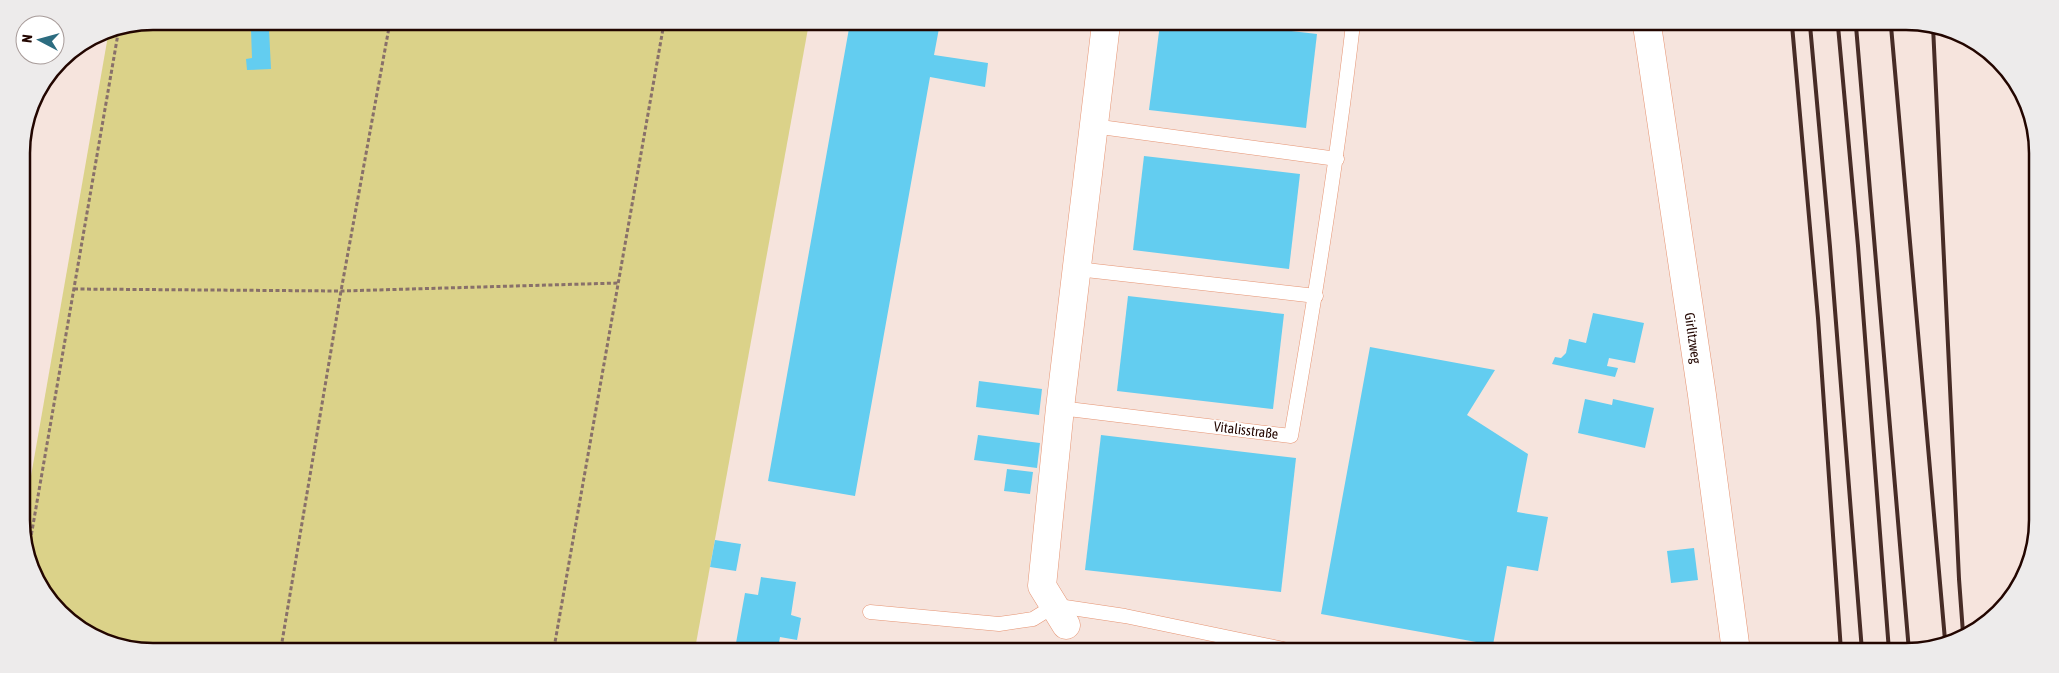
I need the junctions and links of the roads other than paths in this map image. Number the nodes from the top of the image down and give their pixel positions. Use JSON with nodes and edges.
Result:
{"nodes":[{"id":1,"x":1105,"y":30,"type":"edge"},
{"id":2,"x":1352,"y":30,"type":"edge"},
{"id":3,"x":1648,"y":30,"type":"edge"},
{"id":4,"x":1093,"y":126,"type":"junction"},
{"id":5,"x":1337,"y":159,"type":"junction"},
{"id":6,"x":1077,"y":269,"type":"junction"},
{"id":7,"x":1316,"y":296,"type":"junction"},
{"id":8,"x":1060,"y":408,"type":"junction"},
{"id":9,"x":870,"y":612,"type":"dead end"},
{"id":10,"x":1060,"y":616,"type":"junction"},
{"id":11,"x":1254,"y":643,"type":"edge"},
{"id":12,"x":1735,"y":643,"type":"edge"}],
"edges":[{"from":1,"to":4,"type":"street"},
{"from":2,"to":5,"type":"lane","name":"Vitalisstraße"},
{"from":3,"to":12,"type":"street","name":"Girlitzweg"},
{"from":4,"to":5,"type":"lane"},
{"from":4,"to":6,"type":"street"},
{"from":5,"to":7,"type":"lane","name":"Vitalisstraße"},
{"from":6,"to":7,"type":"lane"},
{"from":6,"to":8,"type":"street"},
{"from":7,"to":8,"type":"lane","name":"Vitalisstraße"},
{"from":8,"to":10,"type":"street"},
{"from":9,"to":10,"type":"lane"},
{"from":10,"to":11,"type":"lane"}]}
